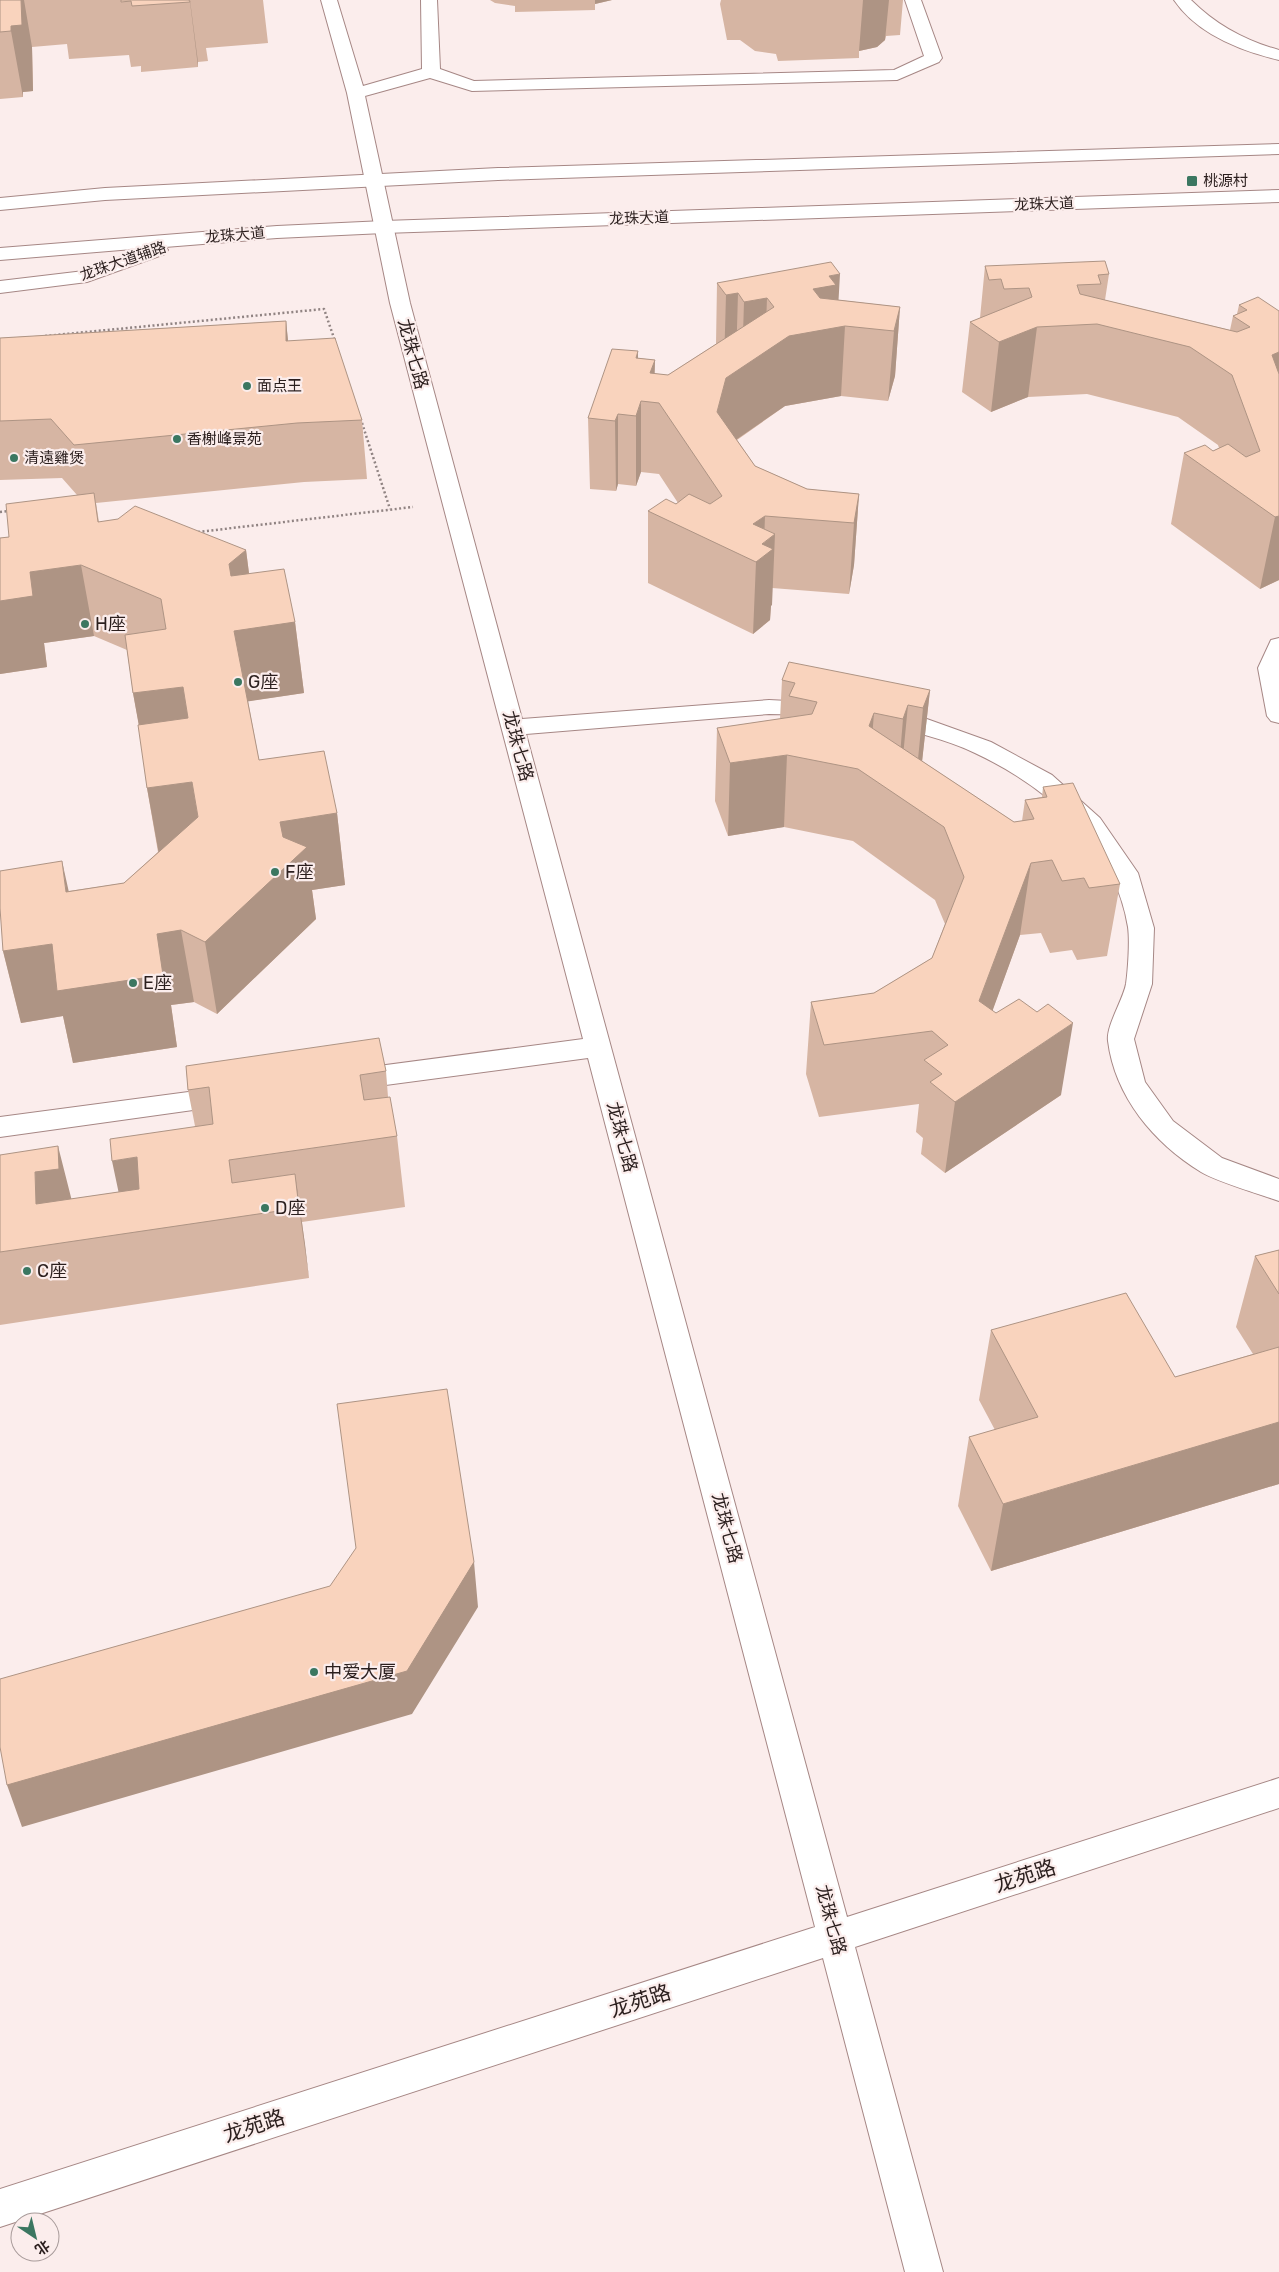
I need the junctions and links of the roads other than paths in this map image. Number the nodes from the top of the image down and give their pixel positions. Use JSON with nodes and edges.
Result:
{"nodes":[{"id":1,"x":329,"y":0,"type":"edge"},
{"id":2,"x":429,"y":0,"type":"edge"},
{"id":3,"x":913,"y":0,"type":"edge"},
{"id":4,"x":1182,"y":0,"type":"edge"},
{"id":5,"x":1279,"y":55,"type":"edge"},
{"id":6,"x":431,"y":72,"type":"junction"},
{"id":7,"x":356,"y":93,"type":"junction"},
{"id":8,"x":1279,"y":149,"type":"edge"},
{"id":9,"x":374,"y":180,"type":"junction"},
{"id":10,"x":1279,"y":196,"type":"edge"},
{"id":11,"x":0,"y":204,"type":"edge"},
{"id":12,"x":384,"y":227,"type":"junction"},
{"id":13,"x":186,"y":239,"type":"junction"},
{"id":14,"x":0,"y":254,"type":"edge"},
{"id":15,"x":0,"y":287,"type":"edge"},
{"id":16,"x":1279,"y":645,"type":"edge"},
{"id":17,"x":844,"y":709,"type":"edge"},
{"id":18,"x":871,"y":715,"type":"edge"},
{"id":19,"x":1279,"y":716,"type":"edge"},
{"id":20,"x":513,"y":727,"type":"junction"},
{"id":21,"x":598,"y":1046,"type":"junction"},
{"id":22,"x":323,"y":1084,"type":"edge"},
{"id":23,"x":255,"y":1093,"type":"edge"},
{"id":24,"x":0,"y":1127,"type":"edge"},
{"id":25,"x":1279,"y":1190,"type":"edge"},
{"id":26,"x":1279,"y":1794,"type":"edge"},
{"id":27,"x":836,"y":1938,"type":"junction"},
{"id":28,"x":0,"y":2208,"type":"edge"},
{"id":29,"x":924,"y":2272,"type":"edge"}],
"edges":[{"from":1,"to":7,"type":"street","name":"龙珠七路"},
{"from":2,"to":6,"type":"street"},
{"from":3,"to":6,"type":"street"},
{"from":4,"to":5,"type":"street"},
{"from":6,"to":7,"type":"street"},
{"from":7,"to":9,"type":"street","name":"龙珠七路"},
{"from":8,"to":9,"type":"street"},
{"from":9,"to":11,"type":"street"},
{"from":9,"to":12,"type":"street","name":"龙珠七路"},
{"from":10,"to":12,"type":"street","name":"龙珠大道"},
{"from":12,"to":13,"type":"street","name":"龙珠大道"},
{"from":12,"to":20,"type":"street","name":"龙珠七路"},
{"from":13,"to":14,"type":"street","name":"龙珠大道"},
{"from":13,"to":15,"type":"street","name":"龙珠大道辅路"},
{"from":16,"to":19,"type":"street"},
{"from":17,"to":20,"type":"street"},
{"from":18,"to":25,"type":"street"},
{"from":20,"to":21,"type":"street","name":"龙珠七路"},
{"from":21,"to":22,"type":"street"},
{"from":21,"to":27,"type":"street","name":"龙珠七路"},
{"from":23,"to":24,"type":"street"},
{"from":26,"to":27,"type":"street","name":"龙苑路"},
{"from":27,"to":28,"type":"street","name":"龙苑路"},
{"from":27,"to":29,"type":"street","name":"龙珠七路"}]}
